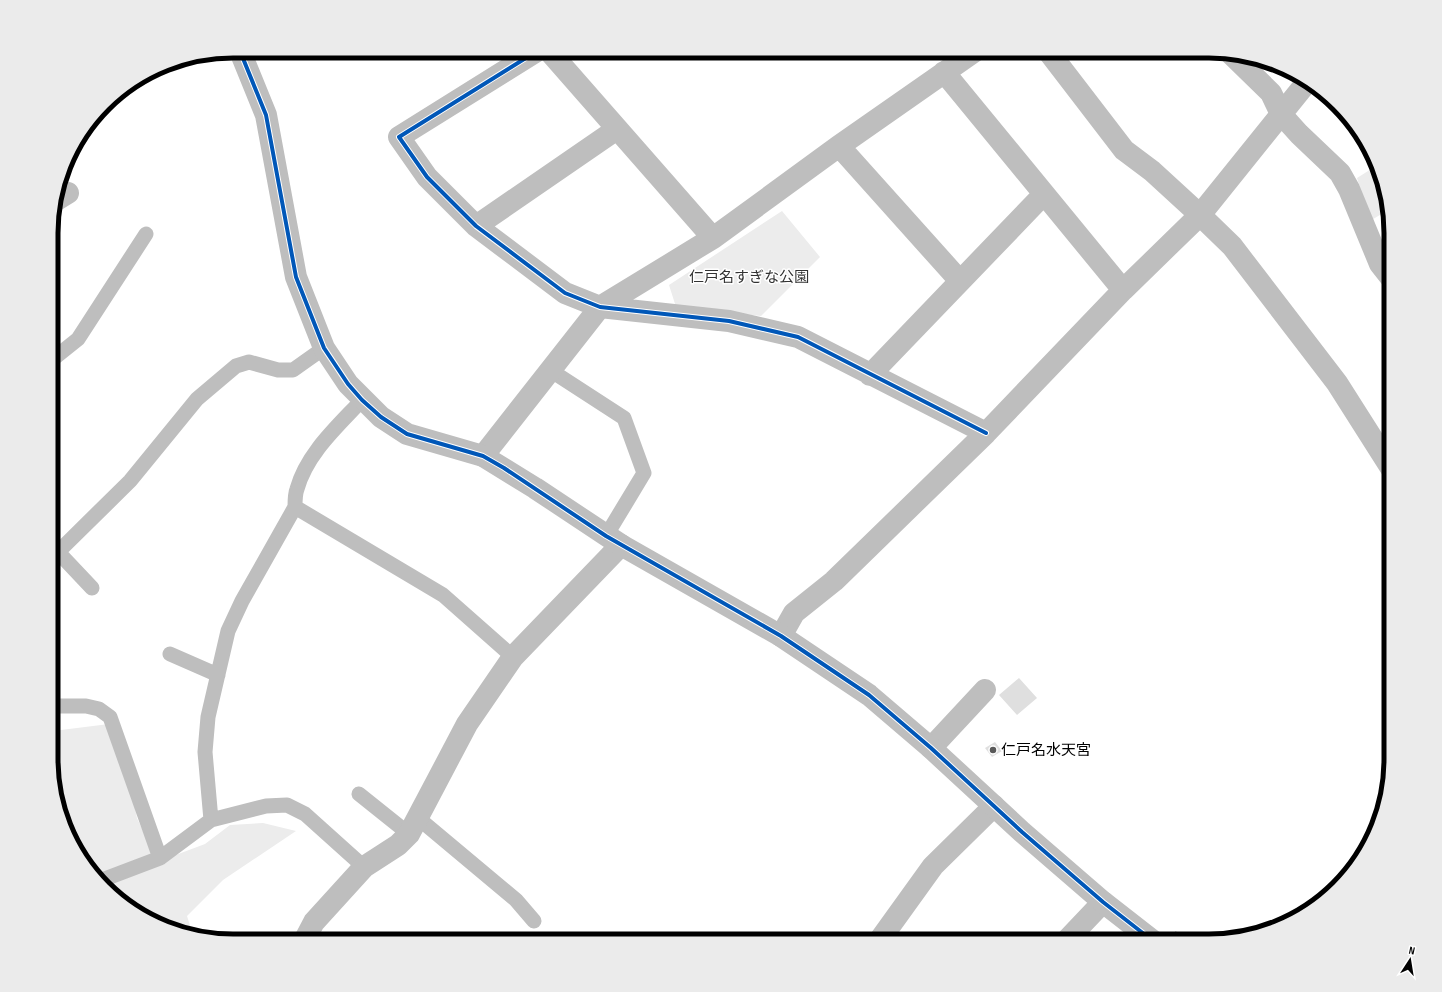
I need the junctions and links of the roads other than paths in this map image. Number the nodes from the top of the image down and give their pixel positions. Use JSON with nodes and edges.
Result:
{"nodes":[{"id":1,"x":243,"y":58,"type":"edge"},
{"id":2,"x":526,"y":58,"type":"edge"},
{"id":3,"x":555,"y":58,"type":"edge"},
{"id":4,"x":965,"y":58,"type":"edge"},
{"id":5,"x":1053,"y":58,"type":"edge"},
{"id":6,"x":1237,"y":60,"type":"edge"},
{"id":7,"x":944,"y":72,"type":"junction"},
{"id":8,"x":1304,"y":86,"type":"edge"},
{"id":9,"x":1281,"y":114,"type":"junction"},
{"id":10,"x":617,"y":129,"type":"junction"},
{"id":11,"x":839,"y":146,"type":"junction"},
{"id":12,"x":1044,"y":194,"type":"junction"},
{"id":13,"x":1200,"y":215,"type":"junction"},
{"id":14,"x":476,"y":226,"type":"junction"},
{"id":15,"x":146,"y":234,"type":"dead end"},
{"id":16,"x":713,"y":238,"type":"junction"},
{"id":17,"x":1384,"y":269,"type":"edge"},
{"id":18,"x":960,"y":281,"type":"junction"},
{"id":19,"x":1123,"y":290,"type":"junction"},
{"id":20,"x":600,"y":307,"type":"junction"},
{"id":21,"x":324,"y":348,"type":"junction"},
{"id":22,"x":58,"y":354,"type":"edge"},
{"id":23,"x":550,"y":370,"type":"junction"},
{"id":24,"x":870,"y":375,"type":"junction"},
{"id":25,"x":362,"y":400,"type":"junction"},
{"id":26,"x":986,"y":433,"type":"junction"},
{"id":27,"x":483,"y":456,"type":"junction"},
{"id":28,"x":1384,"y":457,"type":"edge"},
{"id":29,"x":295,"y":507,"type":"junction"},
{"id":30,"x":614,"y":540,"type":"junction"},
{"id":31,"x":58,"y":551,"type":"edge"},
{"id":32,"x":58,"y":557,"type":"edge"},
{"id":33,"x":92,"y":588,"type":"dead end"},
{"id":34,"x":781,"y":636,"type":"junction"},
{"id":35,"x":170,"y":654,"type":"dead end"},
{"id":36,"x":514,"y":657,"type":"junction"},
{"id":37,"x":218,"y":675,"type":"junction"},
{"id":38,"x":985,"y":690,"type":"dead end"},
{"id":39,"x":58,"y":706,"type":"edge"},
{"id":40,"x":931,"y":748,"type":"junction"},
{"id":41,"x":359,"y":794,"type":"dead end"},
{"id":42,"x":994,"y":806,"type":"junction"},
{"id":43,"x":211,"y":820,"type":"junction"},
{"id":44,"x":414,"y":826,"type":"junction"},
{"id":45,"x":160,"y":858,"type":"junction"},
{"id":46,"x":364,"y":867,"type":"junction"},
{"id":47,"x":105,"y":879,"type":"edge"},
{"id":48,"x":1103,"y":902,"type":"junction"},
{"id":49,"x":534,"y":921,"type":"dead end"},
{"id":50,"x":308,"y":934,"type":"edge"},
{"id":51,"x":884,"y":934,"type":"edge"},
{"id":52,"x":1073,"y":934,"type":"edge"},
{"id":53,"x":1144,"y":934,"type":"edge"}],
"edges":[{"from":1,"to":21,"type":"street"},
{"from":2,"to":14,"type":"street"},
{"from":3,"to":10,"type":"street"},
{"from":4,"to":7,"type":"street"},
{"from":5,"to":13,"type":"street"},
{"from":6,"to":9,"type":"street"},
{"from":7,"to":11,"type":"street"},
{"from":7,"to":12,"type":"street"},
{"from":8,"to":9,"type":"street"},
{"from":9,"to":13,"type":"street"},
{"from":9,"to":17,"type":"street"},
{"from":10,"to":14,"type":"street"},
{"from":10,"to":16,"type":"street"},
{"from":11,"to":16,"type":"street"},
{"from":11,"to":18,"type":"street"},
{"from":12,"to":18,"type":"street"},
{"from":12,"to":19,"type":"street"},
{"from":13,"to":19,"type":"street"},
{"from":13,"to":28,"type":"street"},
{"from":14,"to":20,"type":"street"},
{"from":15,"to":22,"type":"lane"},
{"from":16,"to":20,"type":"street"},
{"from":18,"to":24,"type":"street"},
{"from":19,"to":26,"type":"street"},
{"from":20,"to":23,"type":"street"},
{"from":20,"to":24,"type":"street"},
{"from":21,"to":25,"type":"street"},
{"from":21,"to":31,"type":"lane"},
{"from":23,"to":27,"type":"street"},
{"from":23,"to":30,"type":"lane"},
{"from":24,"to":26,"type":"street"},
{"from":25,"to":27,"type":"street"},
{"from":25,"to":29,"type":"lane"},
{"from":26,"to":34,"type":"street"},
{"from":27,"to":30,"type":"street"},
{"from":29,"to":36,"type":"lane"},
{"from":29,"to":37,"type":"lane"},
{"from":30,"to":34,"type":"street"},
{"from":30,"to":36,"type":"street"},
{"from":32,"to":33,"type":"lane"},
{"from":34,"to":40,"type":"street"},
{"from":35,"to":37,"type":"lane"},
{"from":36,"to":44,"type":"street"},
{"from":37,"to":43,"type":"lane"},
{"from":38,"to":40,"type":"street"},
{"from":39,"to":45,"type":"lane"},
{"from":40,"to":42,"type":"street"},
{"from":41,"to":44,"type":"lane"},
{"from":42,"to":48,"type":"street"},
{"from":42,"to":51,"type":"street"},
{"from":43,"to":45,"type":"lane"},
{"from":43,"to":46,"type":"lane"},
{"from":44,"to":46,"type":"street"},
{"from":44,"to":49,"type":"lane"},
{"from":45,"to":47,"type":"lane"},
{"from":46,"to":50,"type":"street"},
{"from":48,"to":52,"type":"street"},
{"from":48,"to":53,"type":"street"}]}
